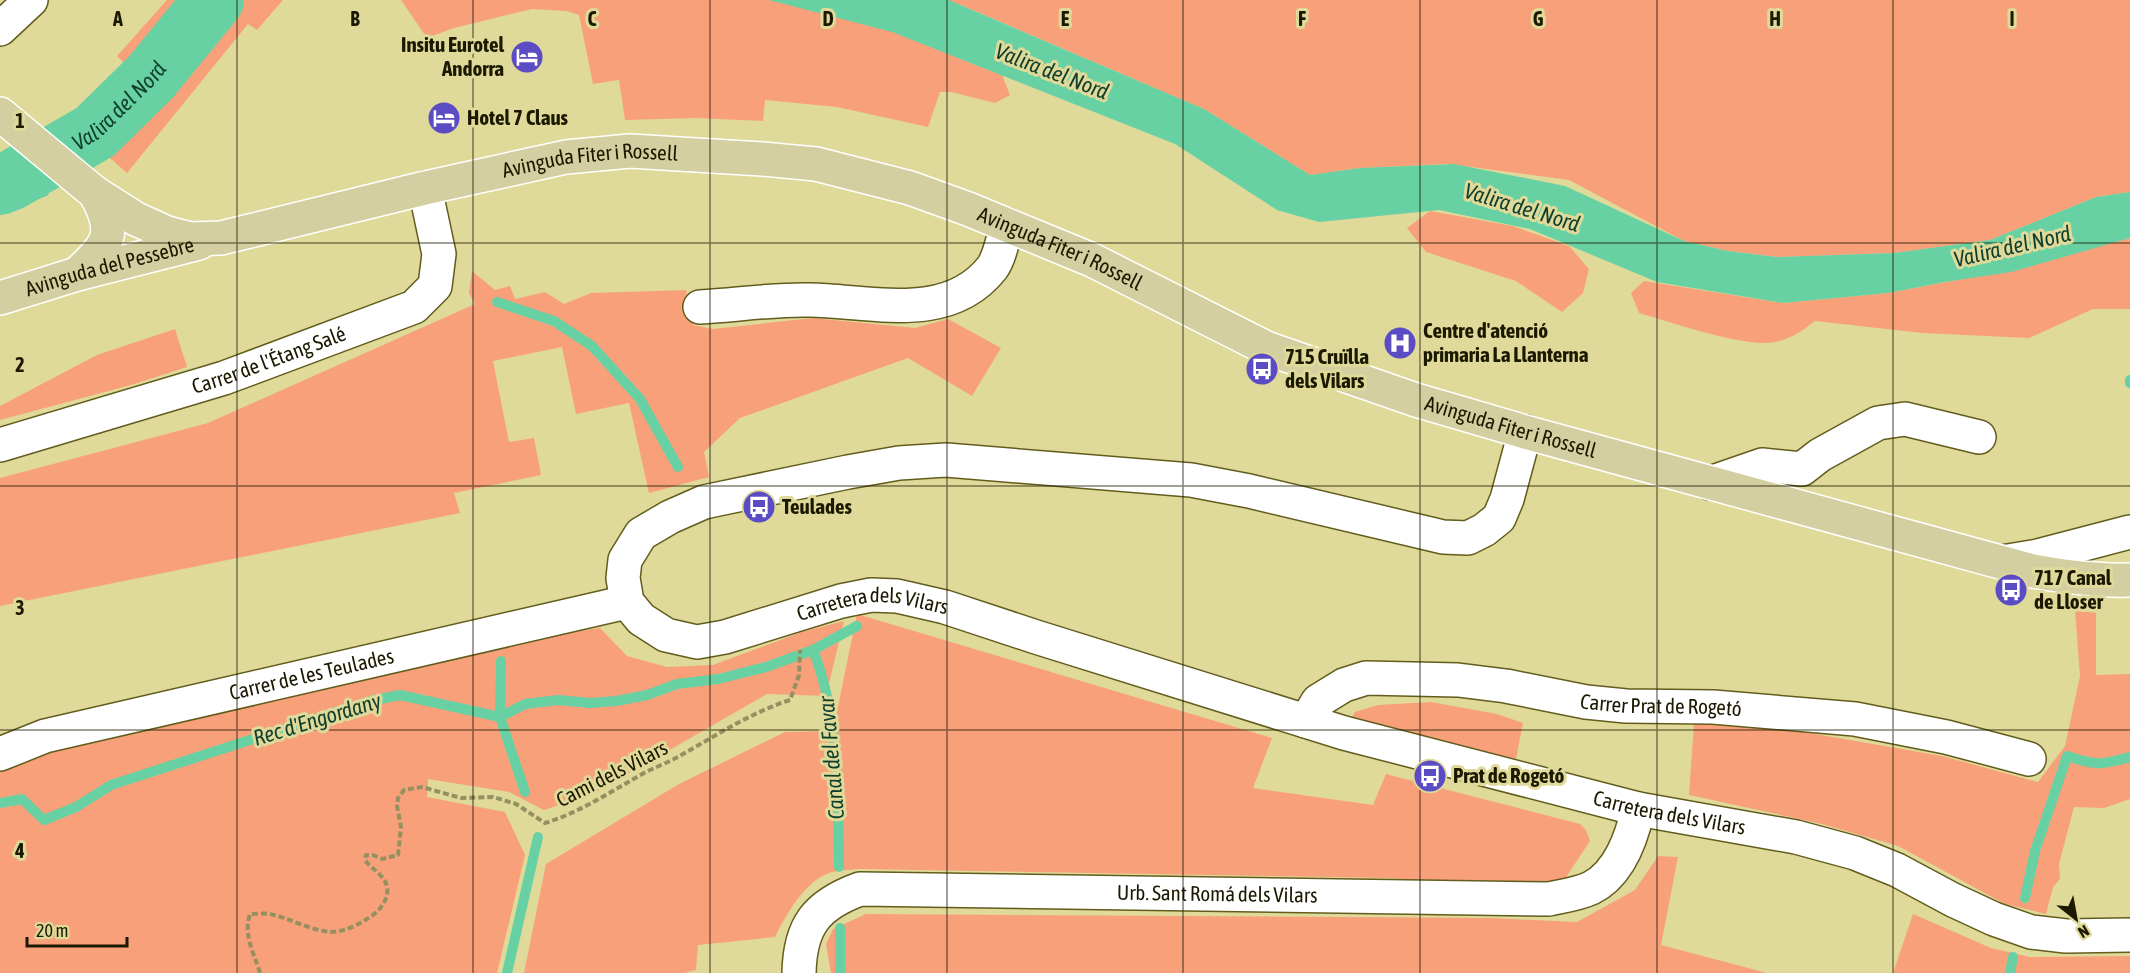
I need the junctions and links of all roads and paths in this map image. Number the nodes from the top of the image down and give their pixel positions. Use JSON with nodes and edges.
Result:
{"nodes":[{"id":1,"x":31,"y":0,"type":"edge"},
{"id":2,"x":0,"y":28,"type":"edge"},
{"id":3,"x":2,"y":114,"type":"edge"},
{"id":4,"x":425,"y":189,"type":"junction"},
{"id":5,"x":95,"y":193,"type":"junction"},
{"id":6,"x":1007,"y":225,"type":"junction"},
{"id":7,"x":221,"y":238,"type":"junction"},
{"id":8,"x":77,"y":274,"type":"junction"},
{"id":9,"x":0,"y":298,"type":"edge"},
{"id":10,"x":700,"y":307,"type":"dead end"},
{"id":11,"x":1525,"y":432,"type":"junction"},
{"id":12,"x":1979,"y":437,"type":"dead end"},
{"id":13,"x":0,"y":445,"type":"edge"},
{"id":14,"x":1710,"y":483,"type":"junction"},
{"id":15,"x":2130,"y":532,"type":"edge"},
{"id":16,"x":2002,"y":562,"type":"junction"},
{"id":17,"x":2130,"y":580,"type":"edge"},
{"id":18,"x":627,"y":602,"type":"junction"},
{"id":19,"x":806,"y":643,"type":"dead end"},
{"id":20,"x":1306,"y":721,"type":"junction"},
{"id":21,"x":0,"y":754,"type":"edge"},
{"id":22,"x":2029,"y":759,"type":"dead end"},
{"id":23,"x":1638,"y":809,"type":"junction"},
{"id":24,"x":2130,"y":935,"type":"edge"},
{"id":25,"x":260,"y":973,"type":"edge"},
{"id":26,"x":800,"y":973,"type":"edge"}],
"edges":[{"from":1,"to":2,"type":"street"},
{"from":3,"to":5,"type":"main road","name":"Avinguda Fiter i Rossell"},
{"from":4,"to":6,"type":"main road","name":"Avinguda Fiter i Rossell"},
{"from":4,"to":7,"type":"main road","name":"Avinguda Fiter i Rossell"},
{"from":4,"to":13,"type":"street","name":"Carrer de l'Étang Salé"},
{"from":5,"to":7,"type":"main road","name":"Avinguda Fiter i Rossell"},
{"from":5,"to":8,"type":"main road"},
{"from":6,"to":10,"type":"street"},
{"from":6,"to":11,"type":"main road","name":"Avinguda Fiter i Rossell"},
{"from":7,"to":8,"type":"main road","name":"Avinguda del Pessebre"},
{"from":8,"to":9,"type":"main road","name":"Avinguda del Pessebre"},
{"from":11,"to":14,"type":"main road","name":"Avinguda Fiter i Rossell"},
{"from":11,"to":18,"type":"street"},
{"from":12,"to":14,"type":"street"},
{"from":14,"to":16,"type":"main road","name":"Avinguda Fiter i Rossell"},
{"from":15,"to":16,"type":"street"},
{"from":16,"to":17,"type":"main road","name":"Avinguda Fiter i Rossell"},
{"from":18,"to":20,"type":"street","name":"Carretera dels Vilars"},
{"from":18,"to":21,"type":"street","name":"Carrer de les Teulades"},
{"from":19,"to":25,"type":"path","name":"Cami dels Vilars"},
{"from":20,"to":22,"type":"street","name":"Carrer Prat de Rogetó"},
{"from":20,"to":23,"type":"street","name":"Carretera dels Vilars"},
{"from":23,"to":24,"type":"street","name":"Carretera dels Vilars"},
{"from":23,"to":26,"type":"street","name":"Urb. Sant Romá dels Vilars"}]}
